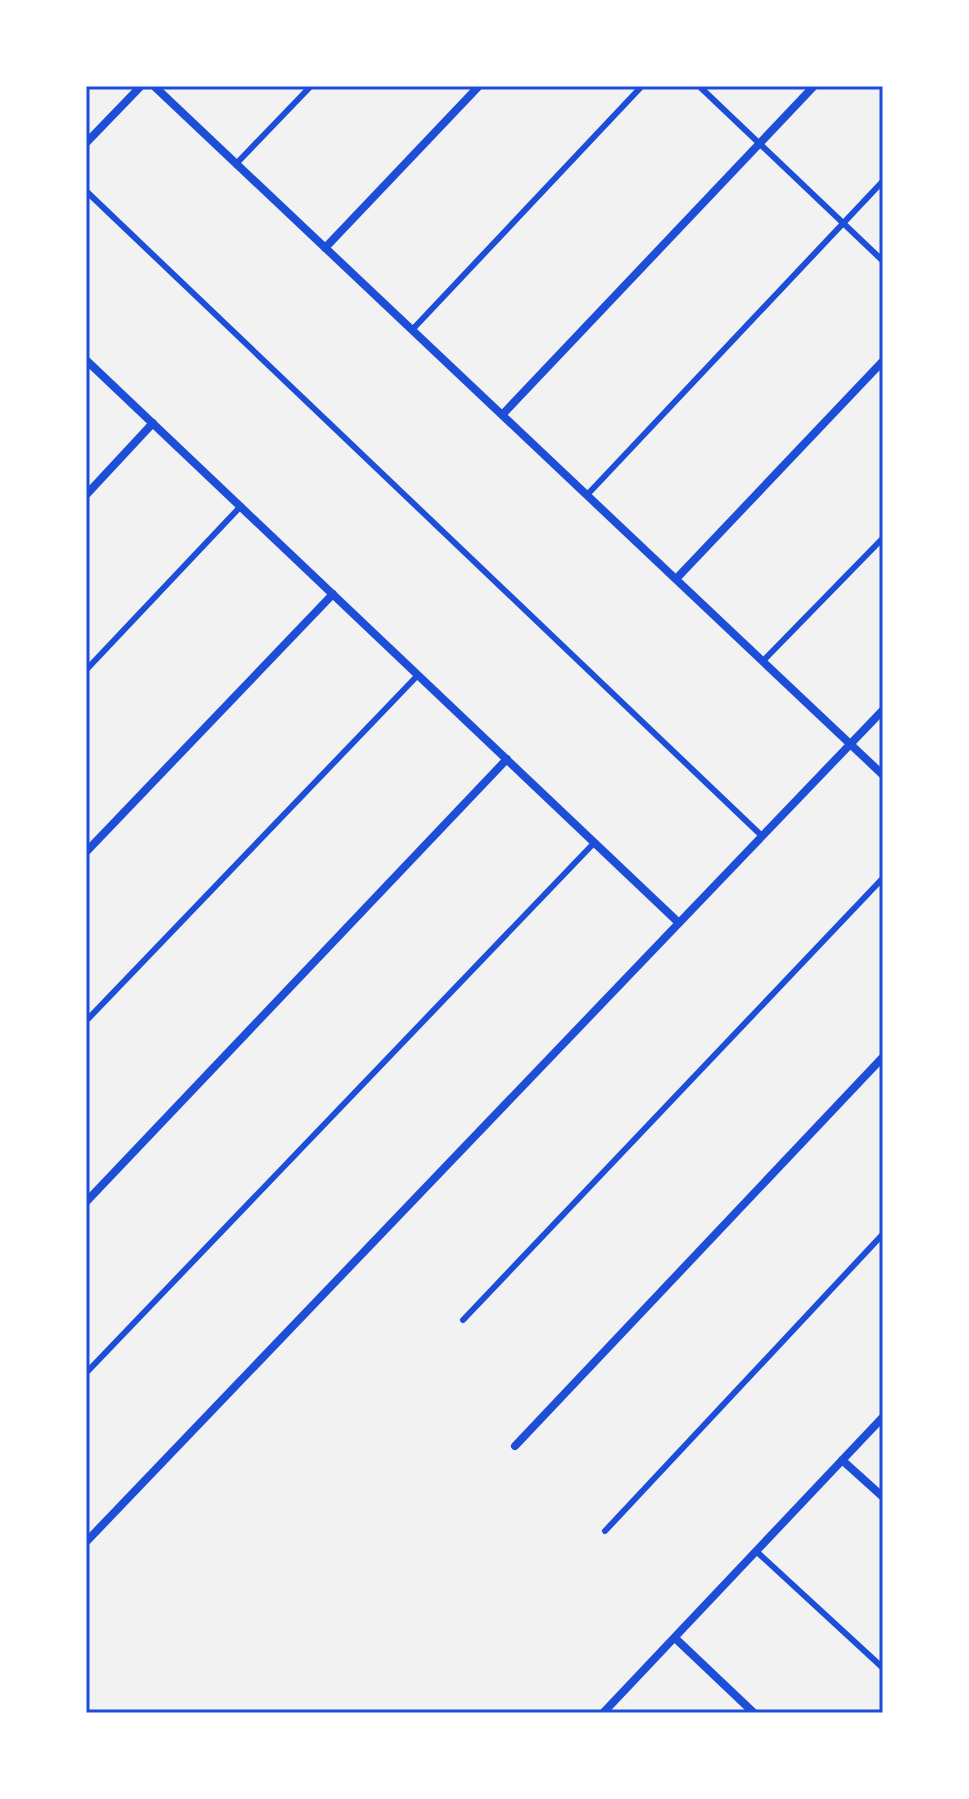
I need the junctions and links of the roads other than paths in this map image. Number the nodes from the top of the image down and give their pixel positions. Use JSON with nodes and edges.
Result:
{"nodes":[{"id":1,"x":141,"y":86,"type":"edge"},
{"id":2,"x":154,"y":86,"type":"edge"},
{"id":3,"x":311,"y":86,"type":"edge"},
{"id":4,"x":479,"y":86,"type":"edge"},
{"id":5,"x":642,"y":86,"type":"edge"},
{"id":6,"x":699,"y":86,"type":"edge"},
{"id":7,"x":814,"y":86,"type":"edge"},
{"id":8,"x":86,"y":143,"type":"edge"},
{"id":9,"x":759,"y":143,"type":"junction"},
{"id":10,"x":236,"y":164,"type":"junction"},
{"id":11,"x":883,"y":181,"type":"edge"},
{"id":12,"x":86,"y":191,"type":"edge"},
{"id":13,"x":843,"y":223,"type":"junction"},
{"id":14,"x":325,"y":248,"type":"junction"},
{"id":15,"x":883,"y":261,"type":"edge"},
{"id":16,"x":412,"y":330,"type":"junction"},
{"id":17,"x":86,"y":360,"type":"edge"},
{"id":18,"x":883,"y":361,"type":"edge"},
{"id":19,"x":502,"y":415,"type":"junction"},
{"id":20,"x":153,"y":423,"type":"junction"},
{"id":21,"x":86,"y":495,"type":"edge"},
{"id":22,"x":587,"y":495,"type":"junction"},
{"id":23,"x":241,"y":506,"type":"junction"},
{"id":24,"x":883,"y":538,"type":"edge"},
{"id":25,"x":676,"y":579,"type":"junction"},
{"id":26,"x":333,"y":594,"type":"junction"},
{"id":27,"x":763,"y":661,"type":"junction"},
{"id":28,"x":86,"y":670,"type":"edge"},
{"id":29,"x":418,"y":675,"type":"junction"},
{"id":30,"x":883,"y":710,"type":"edge"},
{"id":31,"x":850,"y":744,"type":"junction"},
{"id":32,"x":507,"y":759,"type":"junction"},
{"id":33,"x":883,"y":775,"type":"edge"},
{"id":34,"x":762,"y":836,"type":"junction"},
{"id":35,"x":594,"y":843,"type":"junction"},
{"id":36,"x":86,"y":852,"type":"edge"},
{"id":37,"x":883,"y":878,"type":"edge"},
{"id":38,"x":679,"y":923,"type":"junction"},
{"id":39,"x":86,"y":1021,"type":"edge"},
{"id":40,"x":883,"y":1057,"type":"edge"},
{"id":41,"x":86,"y":1202,"type":"edge"},
{"id":42,"x":883,"y":1234,"type":"edge"},
{"id":43,"x":463,"y":1320,"type":"dead end"},
{"id":44,"x":86,"y":1373,"type":"edge"},
{"id":45,"x":883,"y":1417,"type":"edge"},
{"id":46,"x":515,"y":1446,"type":"dead end"},
{"id":47,"x":842,"y":1460,"type":"junction"},
{"id":48,"x":883,"y":1497,"type":"edge"},
{"id":49,"x":605,"y":1531,"type":"dead end"},
{"id":50,"x":86,"y":1542,"type":"edge"},
{"id":51,"x":756,"y":1551,"type":"junction"},
{"id":52,"x":675,"y":1638,"type":"junction"},
{"id":53,"x":883,"y":1668,"type":"edge"},
{"id":54,"x":603,"y":1713,"type":"edge"},
{"id":55,"x":754,"y":1713,"type":"edge"}],
"edges":[{"from":1,"to":8,"type":"street"},
{"from":2,"to":10,"type":"street"},
{"from":3,"to":10,"type":"lane"},
{"from":4,"to":14,"type":"street"},
{"from":5,"to":16,"type":"lane"},
{"from":6,"to":9,"type":"lane"},
{"from":7,"to":9,"type":"street"},
{"from":9,"to":13,"type":"lane"},
{"from":9,"to":19,"type":"street"},
{"from":10,"to":14,"type":"street"},
{"from":11,"to":13,"type":"lane"},
{"from":12,"to":34,"type":"lane"},
{"from":13,"to":15,"type":"lane"},
{"from":13,"to":22,"type":"lane"},
{"from":14,"to":16,"type":"street"},
{"from":16,"to":19,"type":"street"},
{"from":17,"to":20,"type":"street"},
{"from":18,"to":25,"type":"street"},
{"from":19,"to":22,"type":"street"},
{"from":20,"to":21,"type":"street"},
{"from":20,"to":23,"type":"street"},
{"from":22,"to":25,"type":"street"},
{"from":23,"to":26,"type":"street"},
{"from":23,"to":28,"type":"lane"},
{"from":24,"to":27,"type":"lane"},
{"from":25,"to":27,"type":"street"},
{"from":26,"to":29,"type":"street"},
{"from":26,"to":36,"type":"street"},
{"from":27,"to":31,"type":"street"},
{"from":29,"to":32,"type":"street"},
{"from":29,"to":39,"type":"lane"},
{"from":30,"to":31,"type":"street"},
{"from":31,"to":33,"type":"street"},
{"from":31,"to":34,"type":"street"},
{"from":32,"to":35,"type":"street"},
{"from":32,"to":41,"type":"street"},
{"from":34,"to":38,"type":"street"},
{"from":35,"to":38,"type":"street"},
{"from":35,"to":44,"type":"lane"},
{"from":37,"to":43,"type":"lane"},
{"from":38,"to":50,"type":"street"},
{"from":40,"to":46,"type":"street"},
{"from":42,"to":49,"type":"lane"},
{"from":45,"to":47,"type":"street"},
{"from":47,"to":48,"type":"street"},
{"from":47,"to":51,"type":"street"},
{"from":51,"to":52,"type":"street"},
{"from":51,"to":53,"type":"lane"},
{"from":52,"to":54,"type":"street"},
{"from":52,"to":55,"type":"street"}]}
